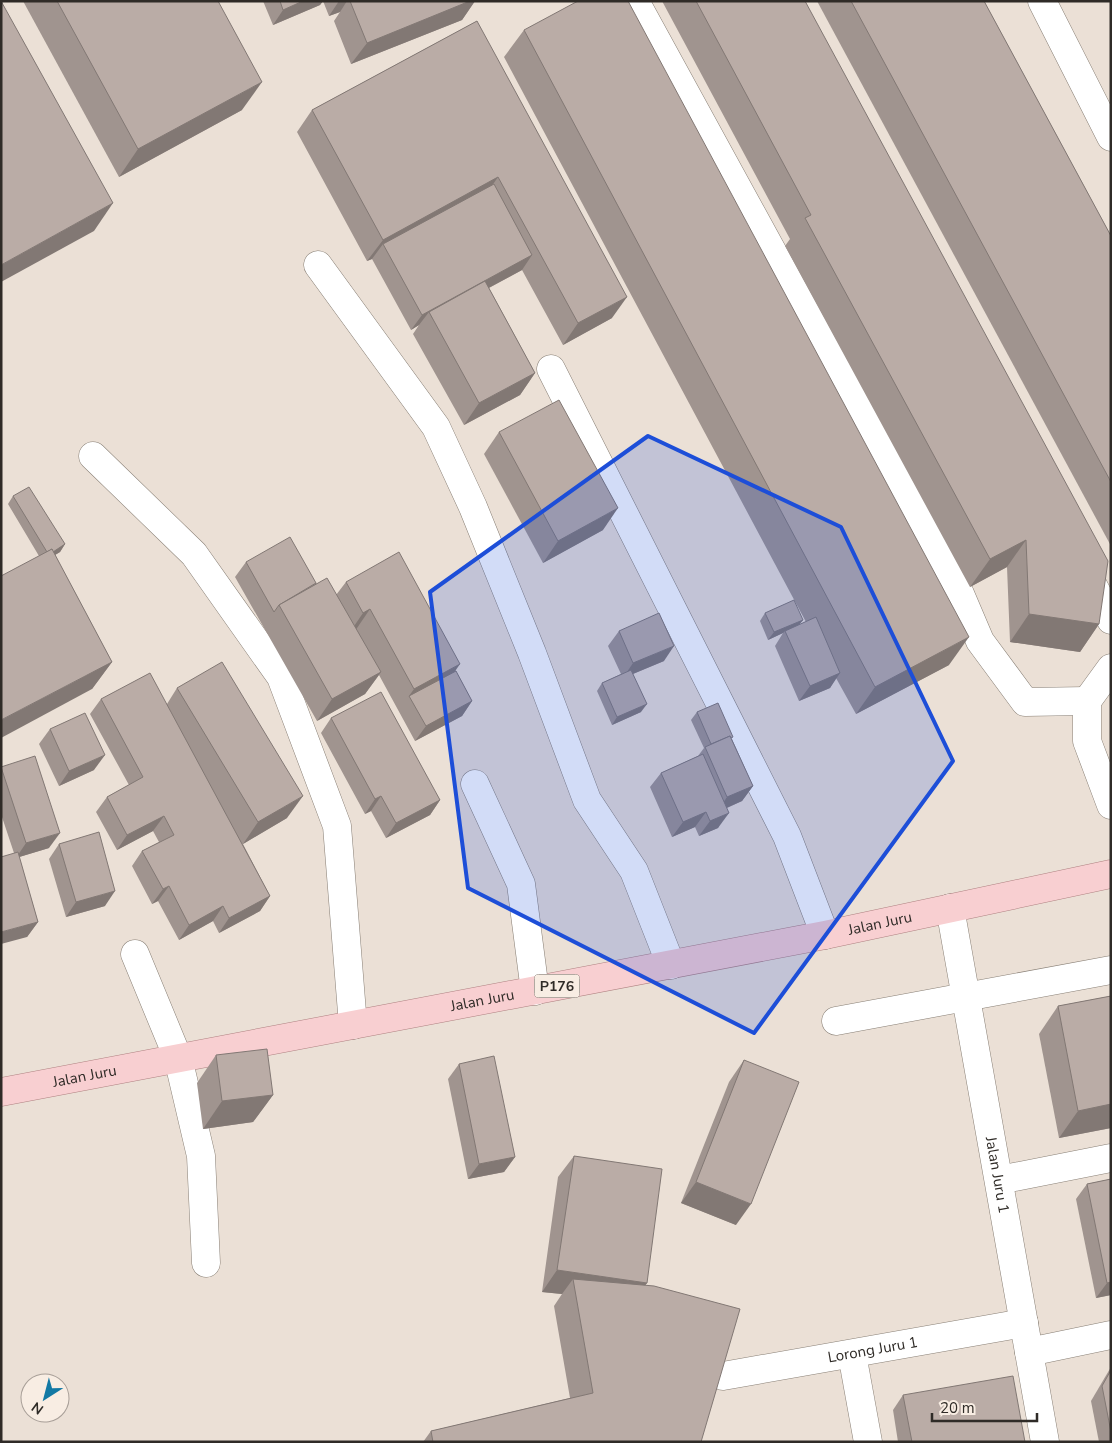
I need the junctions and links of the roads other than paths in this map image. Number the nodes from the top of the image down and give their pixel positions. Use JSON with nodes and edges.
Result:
{"nodes":[{"id":1,"x":635,"y":1,"type":"edge"},
{"id":2,"x":1042,"y":1,"type":"edge"},
{"id":3,"x":1111,"y":137,"type":"edge"},
{"id":4,"x":318,"y":265,"type":"dead end"},
{"id":5,"x":551,"y":369,"type":"dead end"},
{"id":6,"x":93,"y":456,"type":"dead end"},
{"id":7,"x":1075,"y":550,"type":"edge"},
{"id":8,"x":1111,"y":620,"type":"edge"},
{"id":9,"x":1111,"y":668,"type":"edge"},
{"id":10,"x":1087,"y":701,"type":"junction"},
{"id":11,"x":475,"y":784,"type":"dead end"},
{"id":12,"x":1111,"y":805,"type":"edge"},
{"id":13,"x":1111,"y":874,"type":"edge"},
{"id":14,"x":950,"y":908,"type":"junction"},
{"id":15,"x":825,"y":936,"type":"junction"},
{"id":16,"x":135,"y":954,"type":"dead end"},
{"id":17,"x":671,"y":965,"type":"junction"},
{"id":18,"x":1111,"y":970,"type":"edge"},
{"id":19,"x":535,"y":991,"type":"junction"},
{"id":20,"x":966,"y":997,"type":"junction"},
{"id":21,"x":836,"y":1021,"type":"dead end"},
{"id":22,"x":353,"y":1025,"type":"junction"},
{"id":23,"x":178,"y":1058,"type":"junction"},
{"id":24,"x":1,"y":1092,"type":"edge"},
{"id":25,"x":1111,"y":1158,"type":"edge"},
{"id":26,"x":999,"y":1180,"type":"junction"},
{"id":27,"x":206,"y":1263,"type":"dead end"},
{"id":28,"x":1024,"y":1323,"type":"junction"},
{"id":29,"x":1111,"y":1335,"type":"edge"},
{"id":30,"x":1029,"y":1352,"type":"junction"},
{"id":31,"x":852,"y":1354,"type":"junction"},
{"id":32,"x":723,"y":1376,"type":"edge"},
{"id":33,"x":868,"y":1442,"type":"edge"},
{"id":34,"x":1045,"y":1442,"type":"edge"}],
"edges":[{"from":1,"to":10,"type":"street"},
{"from":2,"to":3,"type":"street"},
{"from":4,"to":17,"type":"street"},
{"from":5,"to":15,"type":"street"},
{"from":6,"to":22,"type":"street"},
{"from":7,"to":8,"type":"street"},
{"from":9,"to":10,"type":"street"},
{"from":10,"to":12,"type":"street"},
{"from":11,"to":19,"type":"street"},
{"from":13,"to":14,"type":"main road","name":"Jalan Juru","number":"P176"},
{"from":14,"to":15,"type":"main road","name":"Jalan Juru","number":"P176"},
{"from":14,"to":20,"type":"street","name":"Jalan Juru 1"},
{"from":15,"to":17,"type":"main road","name":"Jalan Juru","number":"P176"},
{"from":16,"to":23,"type":"street"},
{"from":17,"to":19,"type":"main road","name":"Jalan Juru","number":"P176"},
{"from":18,"to":20,"type":"street"},
{"from":19,"to":22,"type":"main road","name":"Jalan Juru","number":"P176"},
{"from":20,"to":21,"type":"street"},
{"from":20,"to":26,"type":"street","name":"Jalan Juru 1"},
{"from":22,"to":23,"type":"main road","name":"Jalan Juru","number":"P176"},
{"from":23,"to":24,"type":"main road","name":"Jalan Juru","number":"P176"},
{"from":23,"to":27,"type":"street"},
{"from":25,"to":26,"type":"street"},
{"from":26,"to":28,"type":"street","name":"Jalan Juru 1"},
{"from":28,"to":30,"type":"street","name":"Jalan Juru 1"},
{"from":28,"to":31,"type":"street","name":"Lorong Juru 1"},
{"from":29,"to":30,"type":"street"},
{"from":30,"to":34,"type":"street","name":"Jalan Juru 1"},
{"from":31,"to":32,"type":"street","name":"Lorong Juru 1"},
{"from":31,"to":33,"type":"street"}]}
